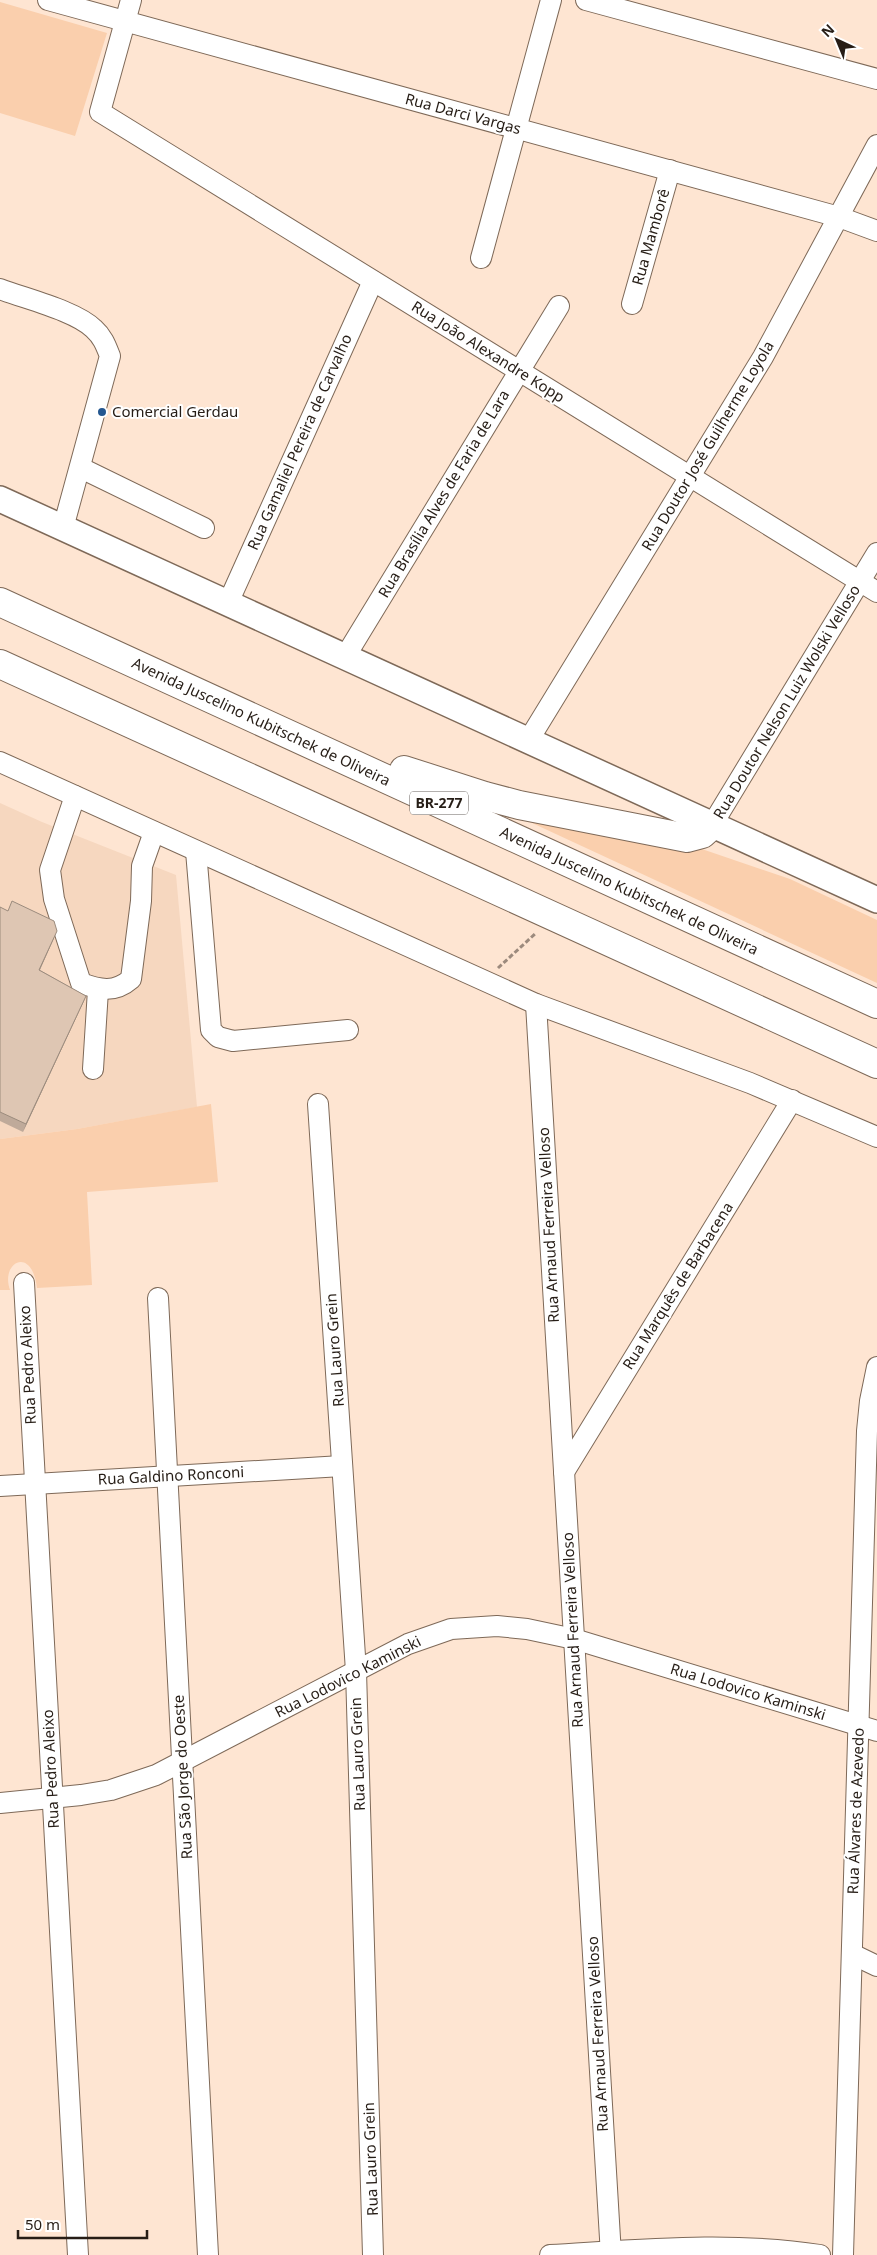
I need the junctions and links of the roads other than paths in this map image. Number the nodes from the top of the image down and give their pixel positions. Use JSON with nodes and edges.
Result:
{"nodes":[{"id":1,"x":48,"y":0,"type":"edge"},
{"id":2,"x":131,"y":0,"type":"edge"},
{"id":3,"x":552,"y":0,"type":"edge"},
{"id":4,"x":586,"y":0,"type":"edge"},
{"id":5,"x":125,"y":21,"type":"junction"},
{"id":6,"x":877,"y":79,"type":"edge"},
{"id":7,"x":516,"y":128,"type":"junction"},
{"id":8,"x":877,"y":145,"type":"edge"},
{"id":9,"x":670,"y":170,"type":"junction"},
{"id":10,"x":839,"y":217,"type":"junction"},
{"id":11,"x":877,"y":231,"type":"edge"},
{"id":12,"x":481,"y":258,"type":"dead end"},
{"id":13,"x":373,"y":280,"type":"junction"},
{"id":14,"x":0,"y":289,"type":"edge"},
{"id":15,"x":632,"y":304,"type":"dead end"},
{"id":16,"x":559,"y":306,"type":"dead end"},
{"id":17,"x":519,"y":371,"type":"junction"},
{"id":18,"x":81,"y":468,"type":"junction"},
{"id":19,"x":690,"y":476,"type":"junction"},
{"id":20,"x":0,"y":499,"type":"edge"},
{"id":21,"x":63,"y":528,"type":"junction"},
{"id":22,"x":204,"y":528,"type":"dead end"},
{"id":23,"x":877,"y":554,"type":"edge"},
{"id":24,"x":860,"y":581,"type":"junction"},
{"id":25,"x":877,"y":592,"type":"edge"},
{"id":26,"x":0,"y":602,"type":"edge"},
{"id":27,"x":228,"y":604,"type":"junction"},
{"id":28,"x":345,"y":657,"type":"junction"},
{"id":29,"x":0,"y":664,"type":"edge"},
{"id":30,"x":260,"y":721,"type":"junction"},
{"id":31,"x":528,"y":741,"type":"junction"},
{"id":32,"x":0,"y":762,"type":"edge"},
{"id":33,"x":75,"y":796,"type":"junction"},
{"id":34,"x":712,"y":825,"type":"junction"},
{"id":35,"x":154,"y":832,"type":"junction"},
{"id":36,"x":196,"y":851,"type":"junction"},
{"id":37,"x":877,"y":900,"type":"edge"},
{"id":38,"x":98,"y":990,"type":"junction"},
{"id":39,"x":536,"y":1004,"type":"junction"},
{"id":40,"x":877,"y":1004,"type":"edge"},
{"id":41,"x":348,"y":1030,"type":"dead end"},
{"id":42,"x":817,"y":1037,"type":"junction"},
{"id":43,"x":877,"y":1064,"type":"edge"},
{"id":44,"x":93,"y":1069,"type":"dead end"},
{"id":45,"x":877,"y":1082,"type":"edge"},
{"id":46,"x":792,"y":1100,"type":"junction"},
{"id":47,"x":318,"y":1104,"type":"dead end"},
{"id":48,"x":877,"y":1137,"type":"edge"},
{"id":49,"x":24,"y":1283,"type":"dead end"},
{"id":50,"x":158,"y":1298,"type":"dead end"},
{"id":51,"x":877,"y":1367,"type":"edge"},
{"id":52,"x":342,"y":1466,"type":"junction"},
{"id":53,"x":871,"y":1470,"type":"edge"},
{"id":54,"x":564,"y":1472,"type":"junction"},
{"id":55,"x":167,"y":1476,"type":"junction"},
{"id":56,"x":35,"y":1484,"type":"junction"},
{"id":57,"x":0,"y":1486,"type":"edge"},
{"id":58,"x":574,"y":1639,"type":"junction"},
{"id":59,"x":356,"y":1671,"type":"junction"},
{"id":60,"x":868,"y":1728,"type":"edge"},
{"id":61,"x":182,"y":1763,"type":"junction"},
{"id":62,"x":52,"y":1799,"type":"junction"},
{"id":63,"x":0,"y":1803,"type":"edge"},
{"id":64,"x":852,"y":1954,"type":"junction"},
{"id":65,"x":877,"y":1966,"type":"edge"},
{"id":66,"x":611,"y":2253,"type":"edge"},
{"id":67,"x":78,"y":2255,"type":"edge"},
{"id":68,"x":208,"y":2255,"type":"edge"},
{"id":69,"x":374,"y":2255,"type":"edge"},
{"id":70,"x":550,"y":2255,"type":"edge"},
{"id":71,"x":820,"y":2255,"type":"edge"},
{"id":72,"x":843,"y":2255,"type":"edge"}],
"edges":[{"from":1,"to":5,"type":"street","name":"Rua Darci Vargas"},
{"from":2,"to":5,"type":"street"},
{"from":3,"to":7,"type":"street"},
{"from":4,"to":6,"type":"street"},
{"from":5,"to":7,"type":"street","name":"Rua Darci Vargas"},
{"from":5,"to":13,"type":"street","name":"Rua João Alexandre Kopp"},
{"from":7,"to":9,"type":"street","name":"Rua Darci Vargas"},
{"from":7,"to":12,"type":"street"},
{"from":8,"to":10,"type":"street","name":"Rua Doutor José Guilherme Loyola"},
{"from":9,"to":10,"type":"street","name":"Rua Darci Vargas"},
{"from":9,"to":15,"type":"street","name":"Rua Mamborê"},
{"from":10,"to":11,"type":"street","name":"Rua Darci Vargas"},
{"from":10,"to":19,"type":"street","name":"Rua Doutor José Guilherme Loyola"},
{"from":13,"to":17,"type":"street","name":"Rua João Alexandre Kopp"},
{"from":13,"to":27,"type":"street","name":"Rua Gamaliel Pereira de Carvalho"},
{"from":14,"to":18,"type":"street"},
{"from":16,"to":17,"type":"street","name":"Rua Brasília Alves de Faria de Lara"},
{"from":17,"to":19,"type":"street","name":"Rua João Alexandre Kopp"},
{"from":17,"to":28,"type":"street","name":"Rua Brasília Alves de Faria de Lara"},
{"from":18,"to":21,"type":"street"},
{"from":18,"to":22,"type":"street"},
{"from":19,"to":24,"type":"street","name":"Rua João Alexandre Kopp"},
{"from":19,"to":31,"type":"street","name":"Rua Doutor José Guilherme Loyola"},
{"from":20,"to":21,"type":"main road"},
{"from":21,"to":27,"type":"main road"},
{"from":23,"to":24,"type":"street","name":"Rua Doutor Nelson Luiz Wolski Velloso"},
{"from":24,"to":25,"type":"street","name":"Rua João Alexandre Kopp"},
{"from":24,"to":34,"type":"street","name":"Rua Doutor Nelson Luiz Wolski Velloso"},
{"from":26,"to":30,"type":"highway","name":"Avenida Juscelino Kubitschek de Oliveira","number":"BR-277"},
{"from":27,"to":28,"type":"main road"},
{"from":28,"to":31,"type":"main road"},
{"from":29,"to":42,"type":"highway"},
{"from":30,"to":34,"type":"highway"},
{"from":30,"to":40,"type":"highway","name":"Avenida Juscelino Kubitschek de Oliveira","number":"BR-277"},
{"from":31,"to":34,"type":"main road"},
{"from":32,"to":33,"type":"street"},
{"from":33,"to":35,"type":"street"},
{"from":33,"to":38,"type":"street"},
{"from":34,"to":37,"type":"main road"},
{"from":35,"to":36,"type":"street"},
{"from":35,"to":38,"type":"street"},
{"from":36,"to":39,"type":"street"},
{"from":36,"to":41,"type":"street"},
{"from":38,"to":44,"type":"street"},
{"from":39,"to":46,"type":"street"},
{"from":39,"to":54,"type":"street","name":"Rua Arnaud Ferreira Velloso"},
{"from":42,"to":43,"type":"highway"},
{"from":42,"to":45,"type":"highway"},
{"from":46,"to":48,"type":"street"},
{"from":46,"to":54,"type":"street","name":"Rua Marquês de Barbacena"},
{"from":47,"to":52,"type":"street","name":"Rua Lauro Grein"},
{"from":49,"to":56,"type":"street","name":"Rua Pedro Aleixo"},
{"from":50,"to":55,"type":"street","name":"Rua São Jorge do Oeste"},
{"from":51,"to":53,"type":"street","name":"Rua Álvares de Azevedo"},
{"from":52,"to":55,"type":"street","name":"Rua Galdino Ronconi"},
{"from":52,"to":59,"type":"street","name":"Rua Lauro Grein"},
{"from":53,"to":60,"type":"street","name":"Rua Álvares de Azevedo"},
{"from":54,"to":58,"type":"street","name":"Rua Arnaud Ferreira Velloso"},
{"from":55,"to":56,"type":"street","name":"Rua Galdino Ronconi"},
{"from":55,"to":61,"type":"street","name":"Rua São Jorge do Oeste"},
{"from":56,"to":57,"type":"street","name":"Rua Galdino Ronconi"},
{"from":56,"to":62,"type":"street","name":"Rua Pedro Aleixo"},
{"from":58,"to":59,"type":"street","name":"Rua Lodovico Kaminski"},
{"from":58,"to":60,"type":"street","name":"Rua Lodovico Kaminski"},
{"from":58,"to":66,"type":"street","name":"Rua Arnaud Ferreira Velloso"},
{"from":59,"to":61,"type":"street","name":"Rua Lodovico Kaminski"},
{"from":59,"to":69,"type":"street","name":"Rua Lauro Grein"},
{"from":60,"to":64,"type":"street","name":"Rua Álvares de Azevedo"},
{"from":61,"to":62,"type":"street","name":"Rua Lodovico Kaminski"},
{"from":61,"to":68,"type":"street","name":"Rua São Jorge do Oeste"},
{"from":62,"to":63,"type":"street","name":"Rua Lodovico Kaminski"},
{"from":62,"to":67,"type":"street","name":"Rua Pedro Aleixo"},
{"from":64,"to":65,"type":"street"},
{"from":64,"to":72,"type":"street","name":"Rua Álvares de Azevedo"},
{"from":66,"to":70,"type":"street"},
{"from":66,"to":71,"type":"street"}]}
